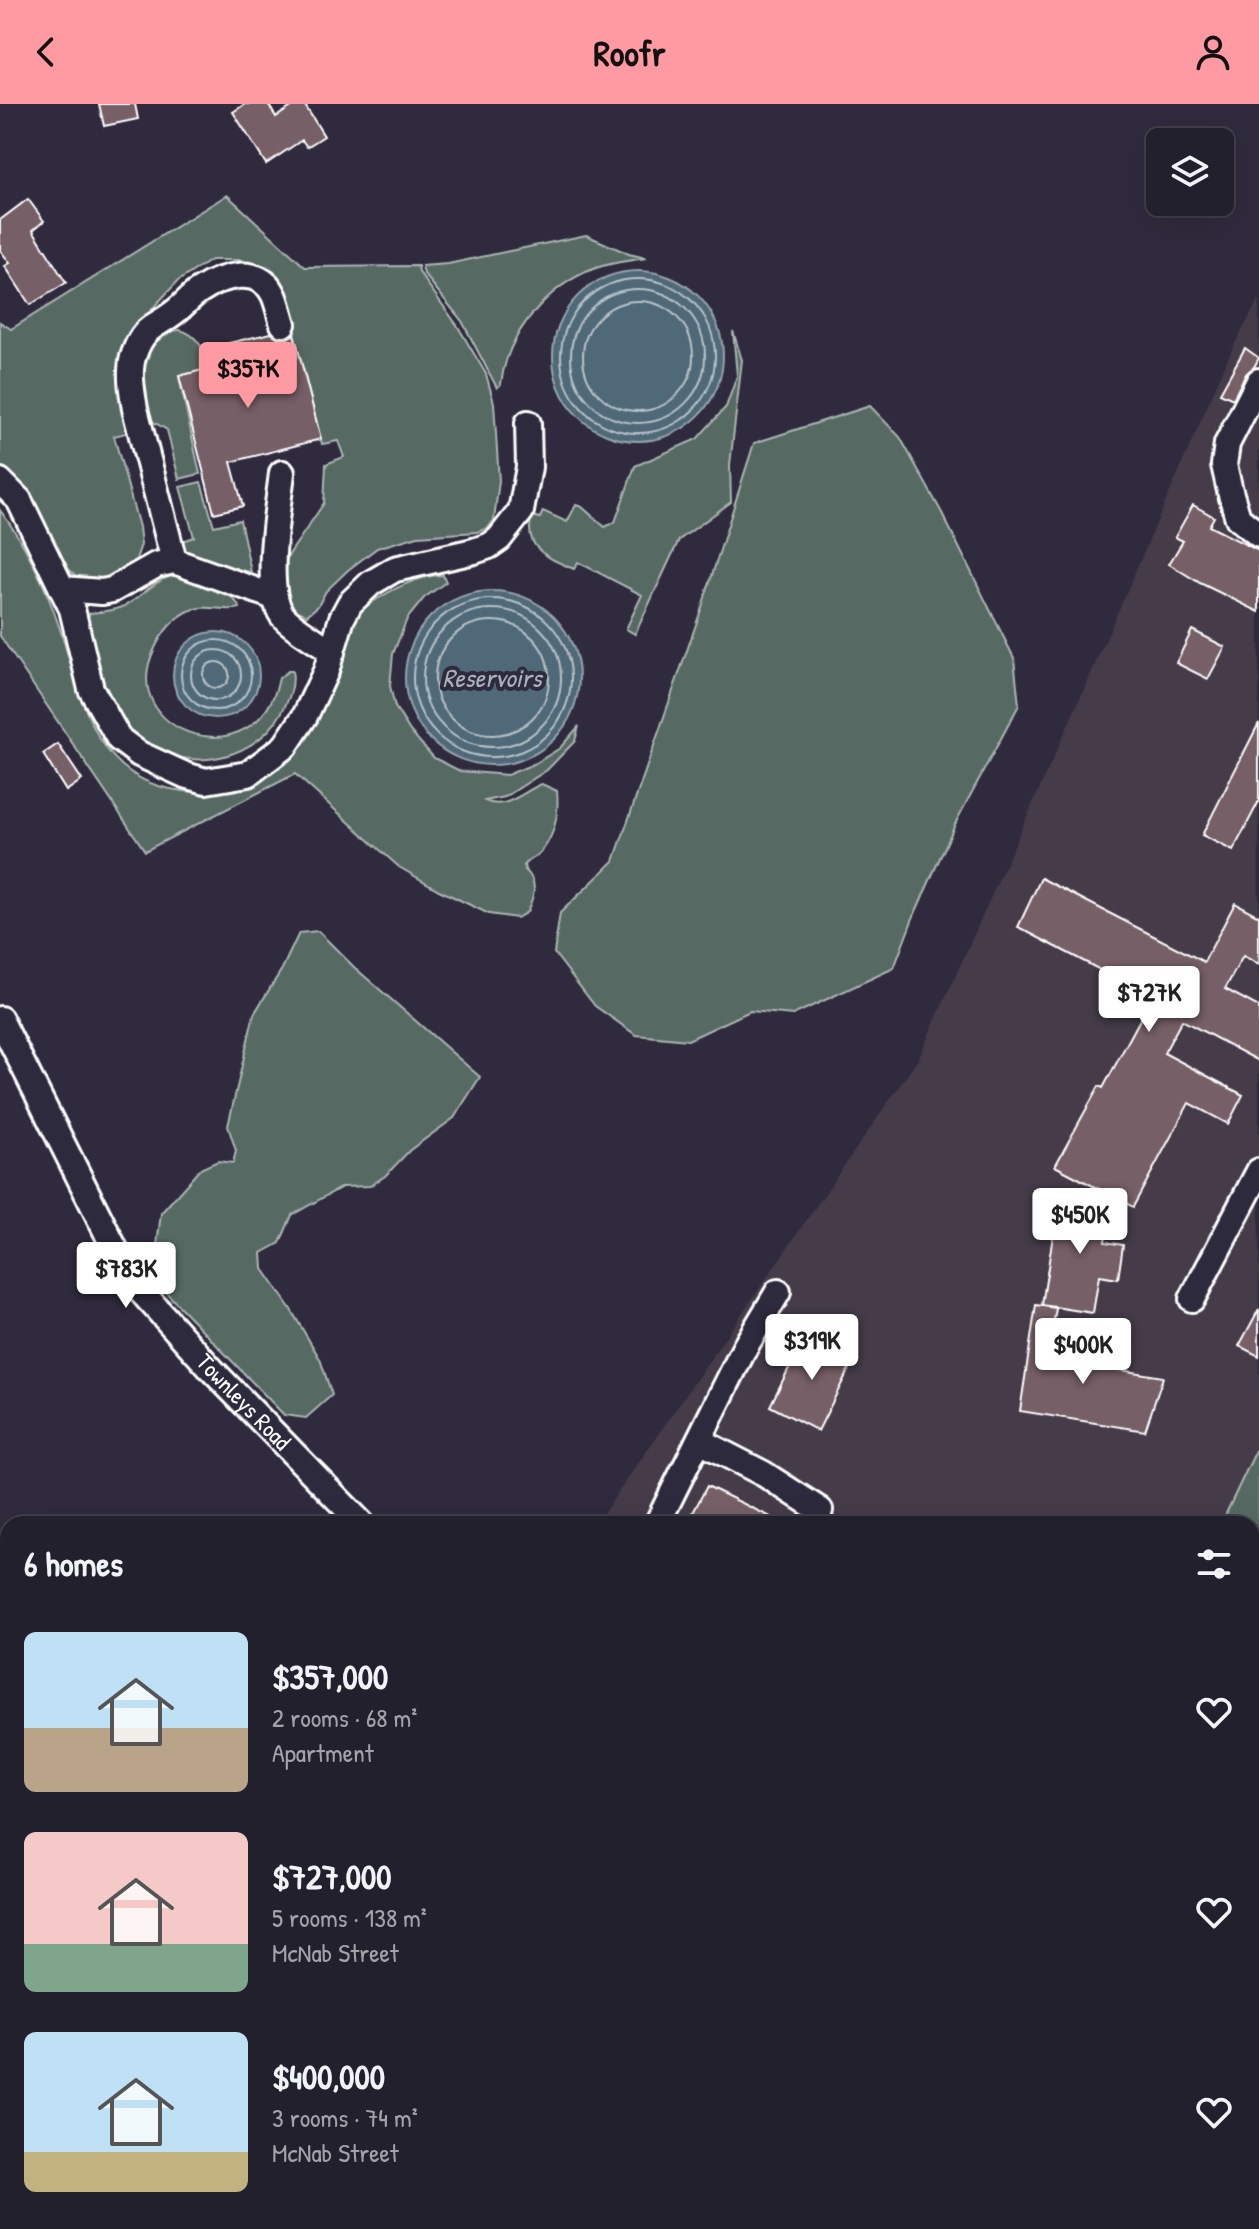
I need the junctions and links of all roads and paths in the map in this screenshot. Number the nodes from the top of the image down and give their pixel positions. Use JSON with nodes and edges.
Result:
{"nodes":[{"id":1,"x":283,"y":324,"type":"dead end"},
{"id":2,"x":1259,"y":381,"type":"edge"},
{"id":3,"x":528,"y":423,"type":"dead end"},
{"id":4,"x":282,"y":473,"type":"dead end"},
{"id":5,"x":0,"y":481,"type":"edge"},
{"id":6,"x":1259,"y":535,"type":"edge"},
{"id":7,"x":174,"y":561,"type":"junction"},
{"id":8,"x":62,"y":589,"type":"junction"},
{"id":9,"x":274,"y":597,"type":"junction"},
{"id":10,"x":332,"y":652,"type":"junction"},
{"id":11,"x":0,"y":1019,"type":"edge"},
{"id":12,"x":1259,"y":1171,"type":"edge"},
{"id":13,"x":778,"y":1292,"type":"dead end"},
{"id":14,"x":1192,"y":1299,"type":"dead end"},
{"id":15,"x":700,"y":1441,"type":"junction"},
{"id":16,"x":354,"y":1516,"type":"edge"},
{"id":17,"x":661,"y":1516,"type":"edge"},
{"id":18,"x":819,"y":1516,"type":"edge"}],
"edges":[{"from":1,"to":7,"type":"street"},
{"from":2,"to":6,"type":"street"},
{"from":3,"to":10,"type":"street"},
{"from":4,"to":9,"type":"street"},
{"from":5,"to":8,"type":"street"},
{"from":7,"to":8,"type":"street"},
{"from":7,"to":9,"type":"street"},
{"from":8,"to":10,"type":"street"},
{"from":9,"to":10,"type":"street"},
{"from":11,"to":16,"type":"street","name":"Townleys Road"},
{"from":12,"to":14,"type":"street"},
{"from":13,"to":15,"type":"street"},
{"from":15,"to":17,"type":"street"},
{"from":15,"to":18,"type":"street"}]}
